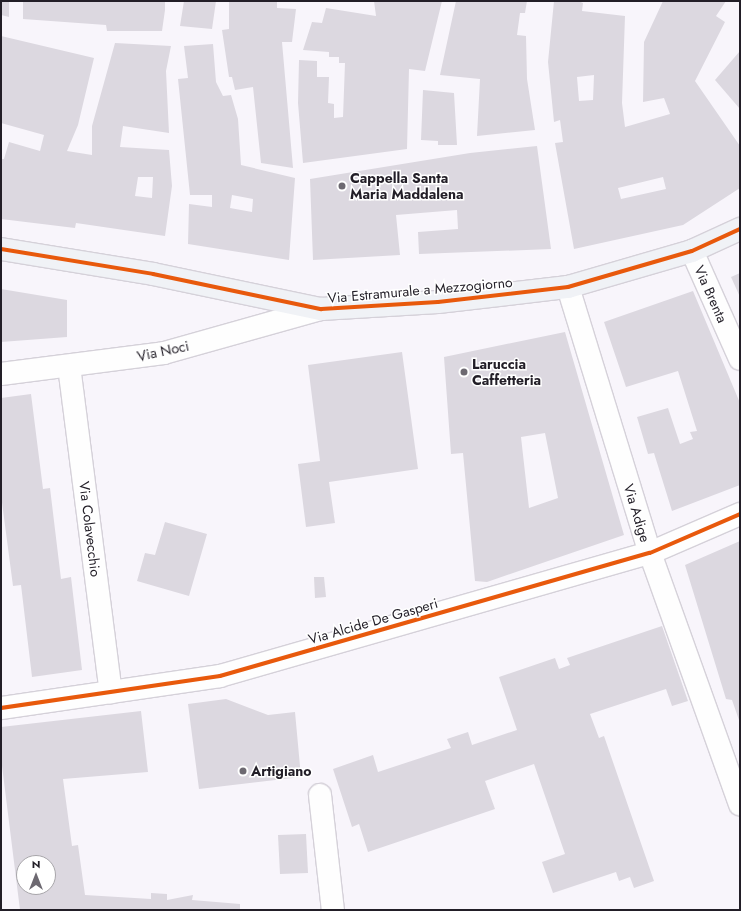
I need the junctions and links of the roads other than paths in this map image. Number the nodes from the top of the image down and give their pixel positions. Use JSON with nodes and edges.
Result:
{"nodes":[{"id":1,"x":740,"y":229,"type":"edge"},
{"id":2,"x":1,"y":249,"type":"edge"},
{"id":3,"x":692,"y":251,"type":"junction"},
{"id":4,"x":568,"y":287,"type":"junction"},
{"id":5,"x":321,"y":309,"type":"junction"},
{"id":6,"x":740,"y":359,"type":"edge"},
{"id":7,"x":69,"y":366,"type":"junction"},
{"id":8,"x":1,"y":374,"type":"edge"},
{"id":9,"x":740,"y":514,"type":"edge"},
{"id":10,"x":650,"y":553,"type":"junction"},
{"id":11,"x":111,"y":692,"type":"junction"},
{"id":12,"x":1,"y":708,"type":"edge"},
{"id":13,"x":320,"y":795,"type":"dead end"},
{"id":14,"x":740,"y":804,"type":"edge"},
{"id":15,"x":333,"y":910,"type":"edge"}],
"edges":[{"from":1,"to":3,"type":"street","name":"Via Estramurale a Mezzogiorno"},
{"from":2,"to":5,"type":"street","name":"Via Estramurale a Mezzogiorno"},
{"from":3,"to":4,"type":"street","name":"Via Estramurale a Mezzogiorno"},
{"from":3,"to":6,"type":"street","name":"Via Brenta"},
{"from":4,"to":5,"type":"street","name":"Via Estramurale a Mezzogiorno"},
{"from":4,"to":10,"type":"street","name":"Via Adige"},
{"from":5,"to":7,"type":"street","name":"Via Noci"},
{"from":7,"to":8,"type":"street","name":"Via Noci"},
{"from":7,"to":11,"type":"street","name":"Via Colavecchio"},
{"from":9,"to":10,"type":"street","name":"Via Alcide De Gasperi"},
{"from":10,"to":11,"type":"street","name":"Via Alcide De Gasperi"},
{"from":10,"to":14,"type":"street","name":"Via Adige"},
{"from":11,"to":12,"type":"street","name":"Via Alcide De Gasperi"},
{"from":13,"to":15,"type":"street"}]}
